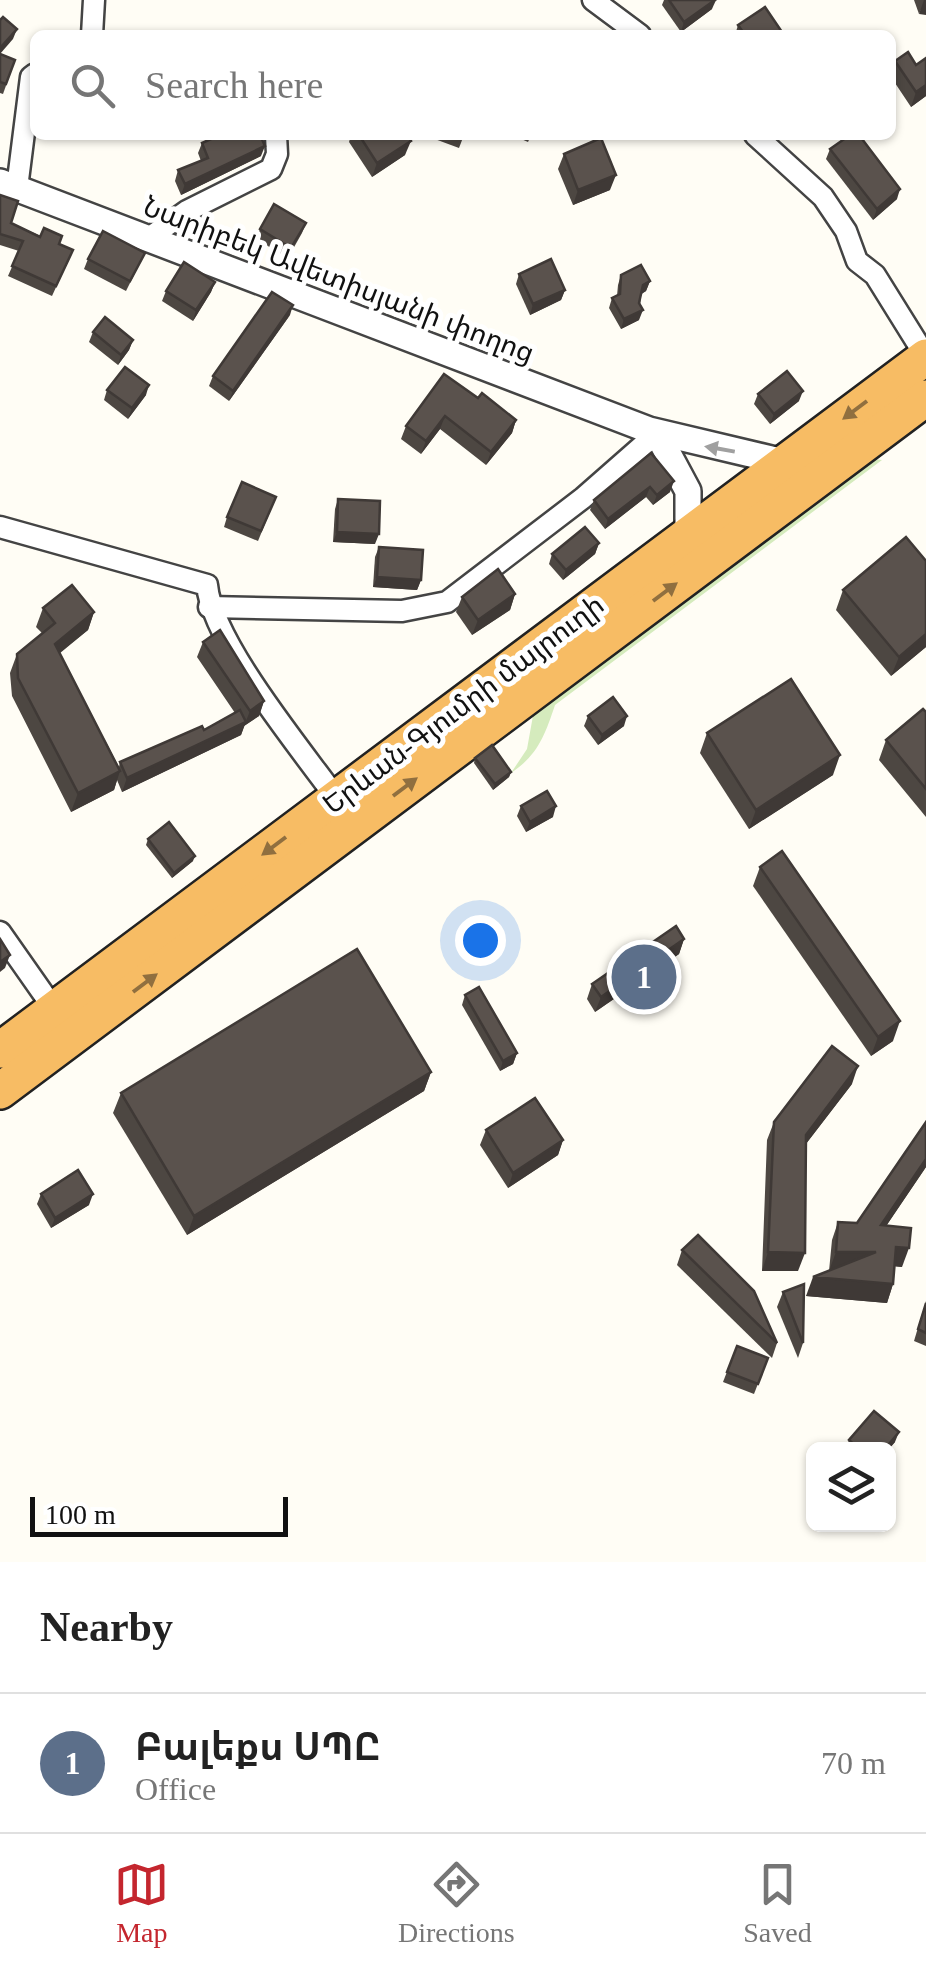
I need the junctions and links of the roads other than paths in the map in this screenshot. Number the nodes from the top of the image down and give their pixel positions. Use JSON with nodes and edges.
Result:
{"nodes":[{"id":1,"x":94,"y":0,"type":"edge"},
{"id":2,"x":593,"y":0,"type":"edge"},
{"id":3,"x":92,"y":30,"type":"edge"},
{"id":4,"x":633,"y":30,"type":"edge"},
{"id":5,"x":30,"y":81,"type":"edge"},
{"id":6,"x":277,"y":140,"type":"edge"},
{"id":7,"x":760,"y":140,"type":"edge"},
{"id":8,"x":8,"y":185,"type":"edge"},
{"id":9,"x":149,"y":238,"type":"junction"},
{"id":10,"x":926,"y":357,"type":"edge"},
{"id":11,"x":926,"y":398,"type":"edge"},
{"id":12,"x":657,"y":433,"type":"junction"},
{"id":13,"x":784,"y":462,"type":"junction"},
{"id":14,"x":0,"y":527,"type":"edge"},
{"id":15,"x":688,"y":536,"type":"junction"},
{"id":16,"x":208,"y":606,"type":"junction"},
{"id":17,"x":337,"y":799,"type":"junction"},
{"id":18,"x":0,"y":932,"type":"edge"},
{"id":19,"x":56,"y":1022,"type":"junction"},
{"id":20,"x":0,"y":1050,"type":"edge"},
{"id":21,"x":0,"y":1091,"type":"edge"}],
"edges":[{"from":1,"to":3,"type":"street"},
{"from":2,"to":4,"type":"street"},
{"from":5,"to":8,"type":"street"},
{"from":6,"to":9,"type":"street"},
{"from":7,"to":10,"type":"street"},
{"from":8,"to":9,"type":"street","name":"Նարիբեկ Ավետիսյանի փողոց"},
{"from":9,"to":12,"type":"street","name":"Նարիբեկ Ավետիսյանի փողոց"},
{"from":10,"to":13,"type":"highway","name":"Երևան-Գյումրի մայրուղի","one_way":true},
{"from":19,"to":11,"type":"highway","name":"Երևան-Գյումրի մայրուղի","one_way":true},
{"from":13,"to":12,"type":"street","name":"Նարիբեկ Ավետիսյանի փողոց","one_way":true},
{"from":12,"to":15,"type":"street"},
{"from":12,"to":16,"type":"street"},
{"from":13,"to":15,"type":"highway","name":"Երևան-Գյումրի մայրուղի"},
{"from":14,"to":16,"type":"street"},
{"from":15,"to":17,"type":"highway","name":"Երևան-Գյումրի մայրուղի"},
{"from":16,"to":17,"type":"street"},
{"from":17,"to":19,"type":"highway","name":"Երևան-Գյումրի մայրուղի","one_way":true},
{"from":18,"to":19,"type":"street"},
{"from":19,"to":20,"type":"highway","name":"Երևան-Գյումրի մայրուղի"},
{"from":19,"to":21,"type":"highway","name":"Երևան-Գյումրի մայրուղի"}]}
